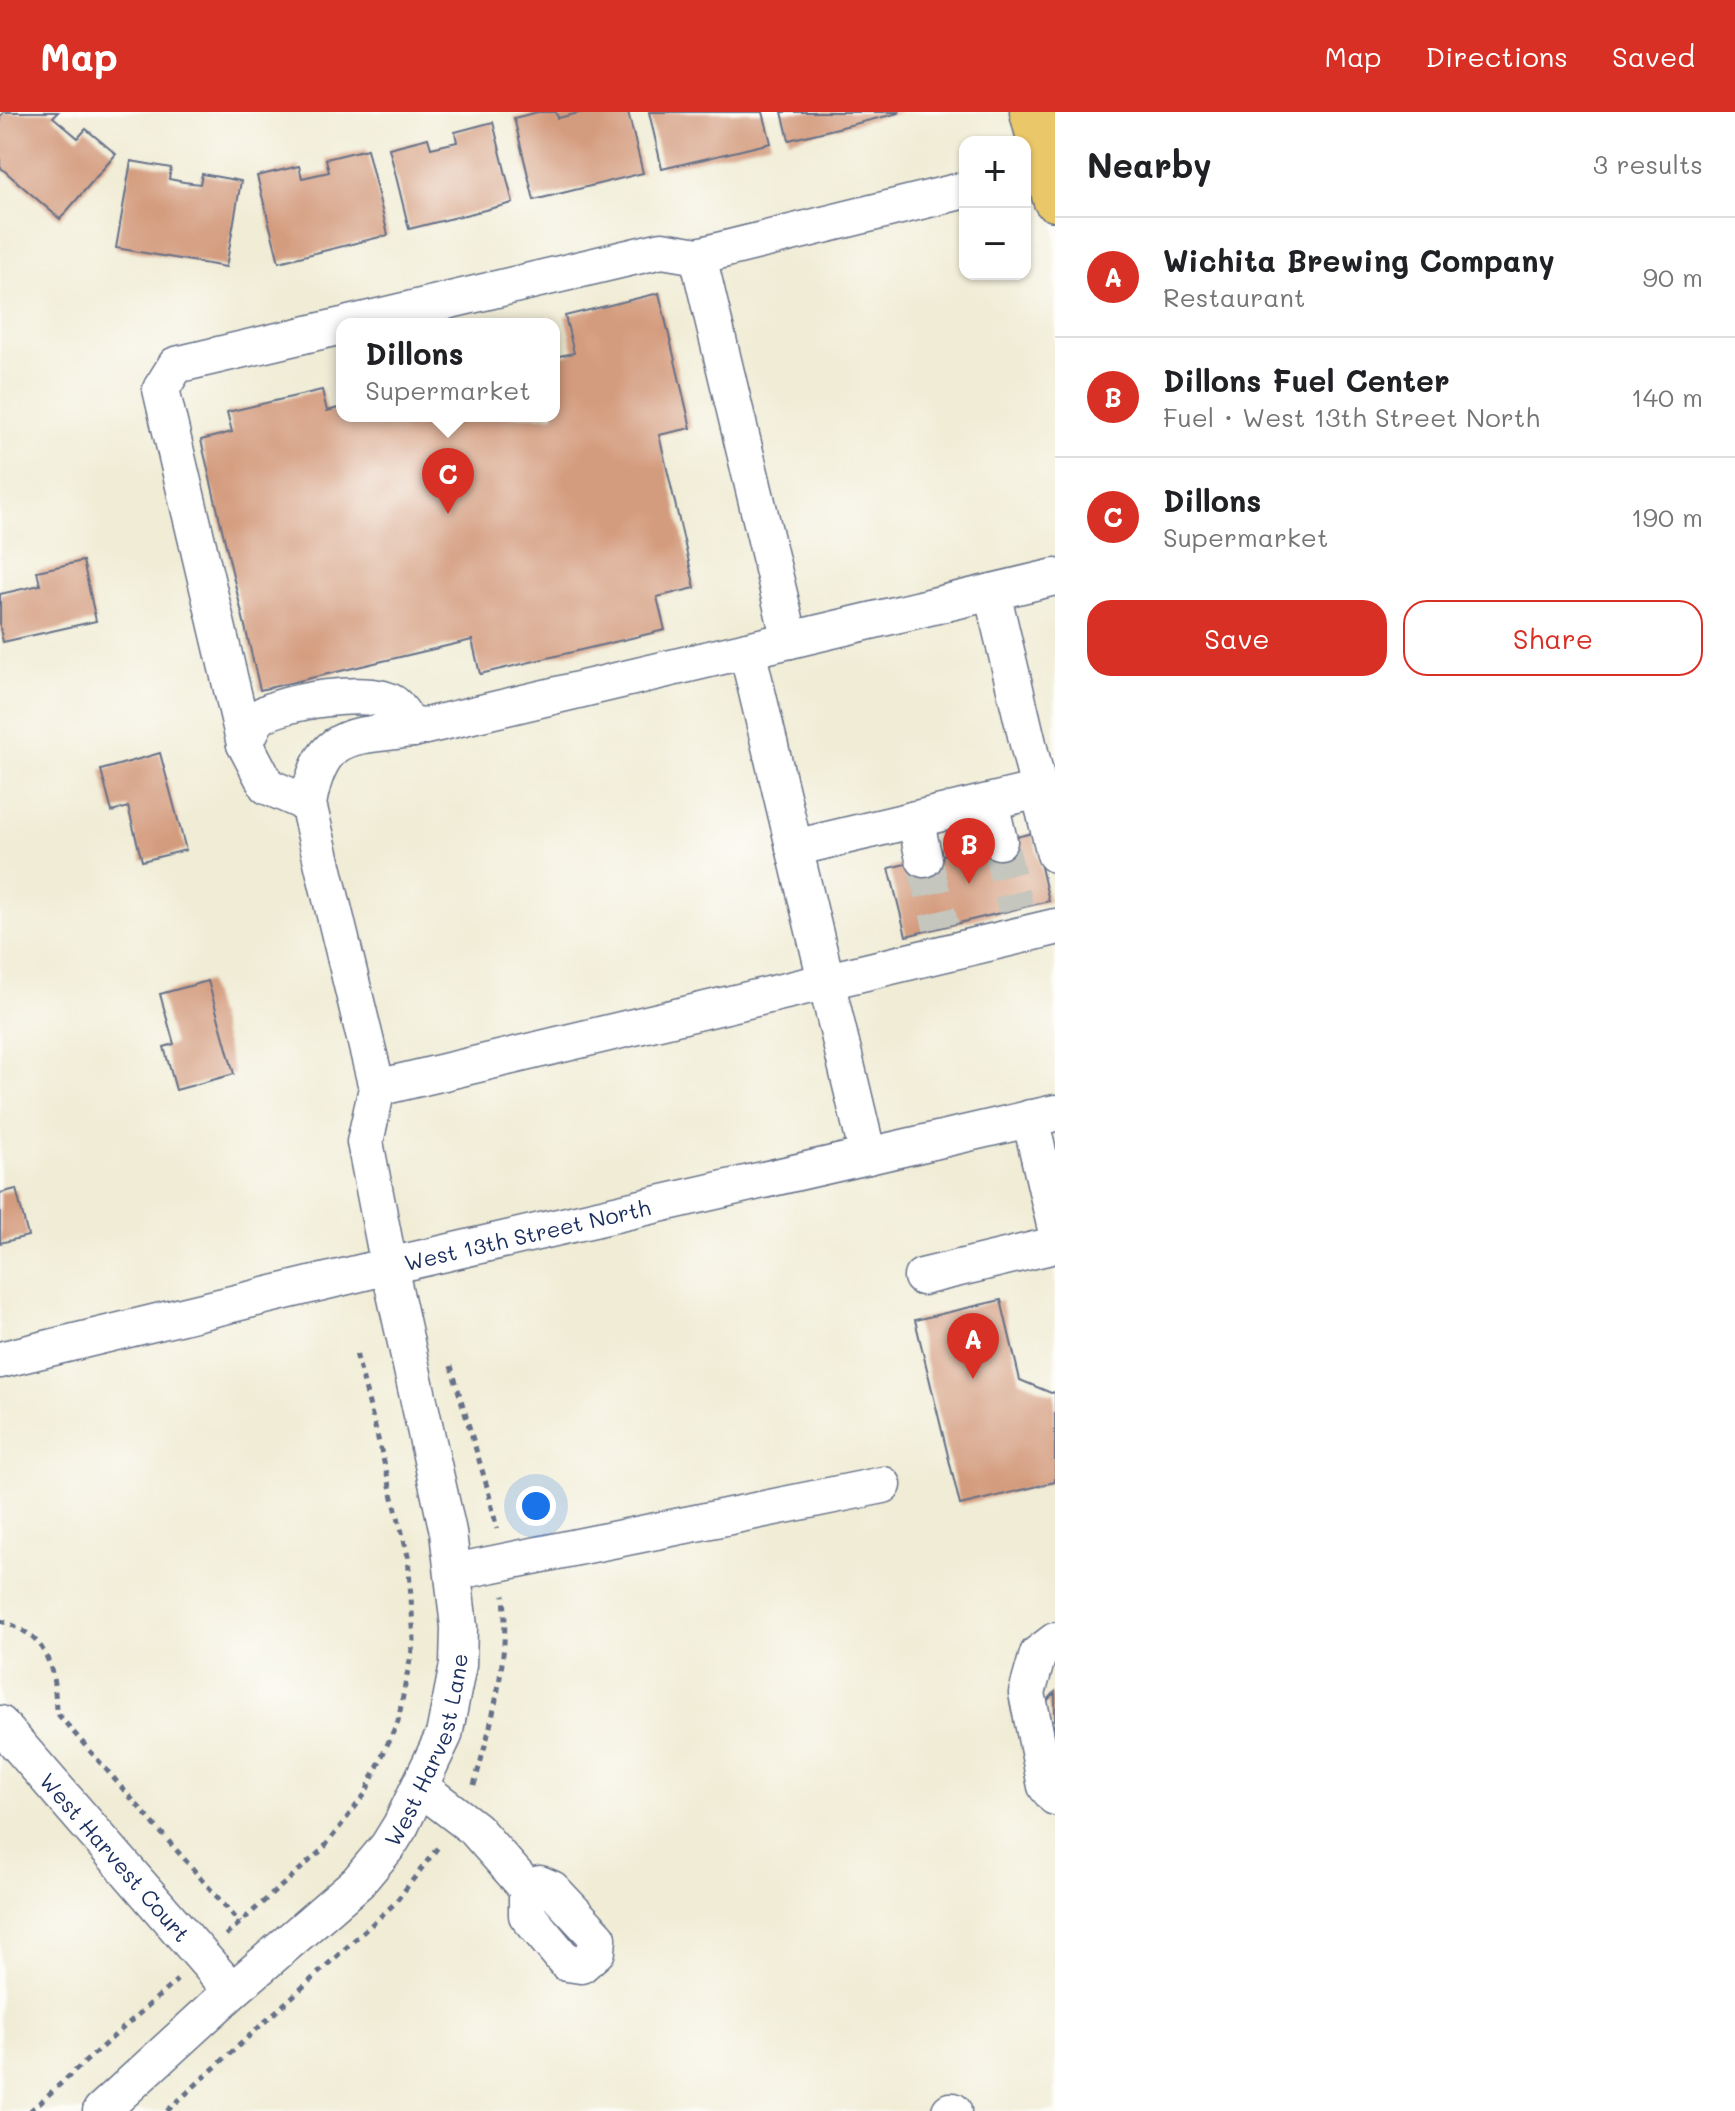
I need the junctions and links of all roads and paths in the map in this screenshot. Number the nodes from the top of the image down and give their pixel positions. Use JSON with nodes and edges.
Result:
{"nodes":[{"id":1,"x":959,"y":191,"type":"edge"},
{"id":2,"x":698,"y":256,"type":"junction"},
{"id":3,"x":374,"y":318,"type":"edge"},
{"id":4,"x":336,"y":327,"type":"edge"},
{"id":5,"x":1055,"y":577,"type":"edge"},
{"id":6,"x":992,"y":592,"type":"junction"},
{"id":7,"x":790,"y":640,"type":"junction"},
{"id":8,"x":747,"y":650,"type":"junction"},
{"id":9,"x":413,"y":729,"type":"junction"},
{"id":10,"x":245,"y":744,"type":"junction"},
{"id":11,"x":1039,"y":790,"type":"junction"},
{"id":12,"x":990,"y":802,"type":"junction"},
{"id":13,"x":308,"y":804,"type":"junction"},
{"id":14,"x":915,"y":819,"type":"junction"},
{"id":15,"x":999,"y":841,"type":"tunnel mouth"},
{"id":16,"x":794,"y":848,"type":"junction"},
{"id":17,"x":1055,"y":854,"type":"edge"},
{"id":18,"x":924,"y":859,"type":"tunnel mouth"},
{"id":19,"x":1031,"y":924,"type":"edge"},
{"id":20,"x":826,"y":981,"type":"junction"},
{"id":21,"x":377,"y":1088,"type":"junction"},
{"id":22,"x":1042,"y":1116,"type":"edge"},
{"id":23,"x":868,"y":1156,"type":"junction"},
{"id":24,"x":1055,"y":1225,"type":"edge"},
{"id":25,"x":1055,"y":1245,"type":"edge"},
{"id":26,"x":389,"y":1266,"type":"junction"},
{"id":27,"x":922,"y":1277,"type":"dead end"},
{"id":28,"x":355,"y":1349,"type":"dead end"},
{"id":29,"x":0,"y":1360,"type":"edge"},
{"id":30,"x":883,"y":1485,"type":"dead end"},
{"id":31,"x":454,"y":1572,"type":"junction"},
{"id":32,"x":0,"y":1621,"type":"edge"},
{"id":33,"x":1055,"y":1641,"type":"edge"},
{"id":34,"x":0,"y":1724,"type":"edge"},
{"id":35,"x":420,"y":1787,"type":"junction"},
{"id":36,"x":1055,"y":1797,"type":"edge"},
{"id":37,"x":527,"y":1888,"type":"dead end"},
{"id":38,"x":240,"y":1923,"type":"junction"},
{"id":39,"x":202,"y":1957,"type":"junction"},
{"id":40,"x":232,"y":1991,"type":"junction"},
{"id":41,"x":30,"y":2111,"type":"edge"},
{"id":42,"x":101,"y":2111,"type":"edge"}],
"edges":[{"from":1,"to":2,"type":"street"},
{"from":2,"to":3,"type":"street"},
{"from":2,"to":7,"type":"street"},
{"from":4,"to":10,"type":"street"},
{"from":5,"to":6,"type":"street"},
{"from":6,"to":7,"type":"street"},
{"from":6,"to":11,"type":"street"},
{"from":7,"to":8,"type":"street"},
{"from":8,"to":9,"type":"street"},
{"from":8,"to":16,"type":"street"},
{"from":9,"to":10,"type":"street"},
{"from":9,"to":13,"type":"street"},
{"from":10,"to":13,"type":"street"},
{"from":11,"to":12,"type":"street"},
{"from":11,"to":17,"type":"street"},
{"from":12,"to":14,"type":"street"},
{"from":12,"to":15,"type":"street"},
{"from":13,"to":21,"type":"street"},
{"from":14,"to":16,"type":"street"},
{"from":14,"to":18,"type":"street"},
{"from":16,"to":20,"type":"street"},
{"from":19,"to":20,"type":"street"},
{"from":20,"to":21,"type":"street"},
{"from":20,"to":23,"type":"street"},
{"from":21,"to":26,"type":"street","name":"West Harvest Lane"},
{"from":22,"to":23,"type":"street","name":"West 13th Street North"},
{"from":22,"to":24,"type":"street"},
{"from":23,"to":26,"type":"street","name":"West 13th Street North"},
{"from":25,"to":27,"type":"street"},
{"from":26,"to":29,"type":"street","name":"West 13th Street North"},
{"from":26,"to":31,"type":"street","name":"West Harvest Lane"},
{"from":28,"to":38,"type":"path"},
{"from":30,"to":31,"type":"street"},
{"from":31,"to":35,"type":"street","name":"West Harvest Lane"},
{"from":32,"to":38,"type":"path"},
{"from":33,"to":36,"type":"street"},
{"from":34,"to":39,"type":"street","name":"West Harvest Court"},
{"from":35,"to":37,"type":"street"},
{"from":35,"to":40,"type":"street","name":"West Harvest Lane"},
{"from":38,"to":39,"type":"path"},
{"from":39,"to":40,"type":"street","name":"West Harvest Court"},
{"from":39,"to":41,"type":"path"},
{"from":40,"to":42,"type":"street","name":"West Harvest Lane"}]}
